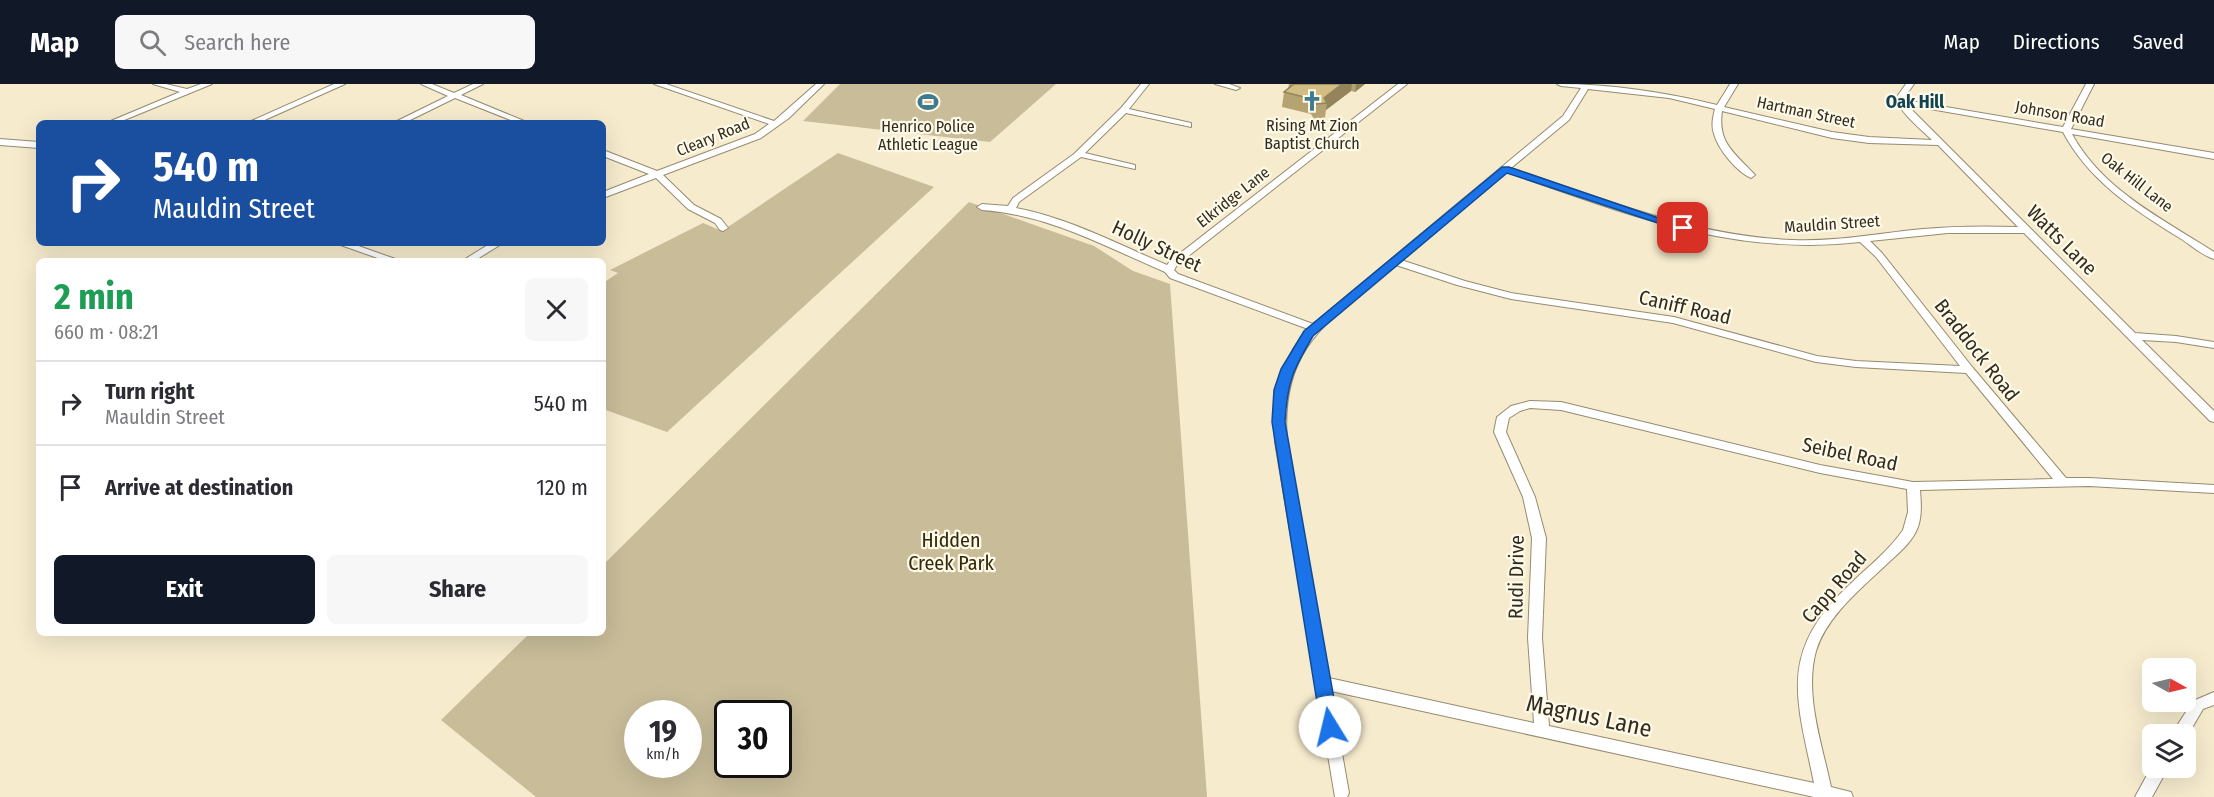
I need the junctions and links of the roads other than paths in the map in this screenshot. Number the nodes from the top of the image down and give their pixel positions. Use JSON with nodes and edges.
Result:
{"nodes":[{"id":1,"x":157,"y":84,"type":"edge"},
{"id":2,"x":208,"y":84,"type":"edge"},
{"id":3,"x":341,"y":84,"type":"edge"},
{"id":4,"x":425,"y":84,"type":"edge"},
{"id":5,"x":478,"y":84,"type":"edge"},
{"id":6,"x":658,"y":84,"type":"edge"},
{"id":7,"x":820,"y":84,"type":"edge"},
{"id":8,"x":1145,"y":84,"type":"edge"},
{"id":9,"x":1219,"y":84,"type":"edge"},
{"id":10,"x":1403,"y":84,"type":"edge"},
{"id":11,"x":1562,"y":84,"type":"edge"},
{"id":12,"x":1734,"y":84,"type":"edge"},
{"id":13,"x":1910,"y":84,"type":"edge"},
{"id":14,"x":2091,"y":84,"type":"edge"},
{"id":15,"x":1586,"y":85,"type":"edge"},
{"id":16,"x":1236,"y":88,"type":"dead end"},
{"id":17,"x":188,"y":92,"type":"junction"},
{"id":18,"x":455,"y":95,"type":"junction"},
{"id":19,"x":1901,"y":102,"type":"junction"},
{"id":20,"x":1720,"y":108,"type":"junction"},
{"id":21,"x":1124,"y":110,"type":"junction"},
{"id":22,"x":118,"y":120,"type":"edge"},
{"id":23,"x":258,"y":120,"type":"edge"},
{"id":24,"x":403,"y":120,"type":"edge"},
{"id":25,"x":518,"y":120,"type":"edge"},
{"id":26,"x":776,"y":124,"type":"junction"},
{"id":27,"x":1188,"y":125,"type":"dead end"},
{"id":28,"x":2066,"y":130,"type":"junction"},
{"id":29,"x":0,"y":142,"type":"edge"},
{"id":30,"x":1940,"y":143,"type":"junction"},
{"id":31,"x":36,"y":145,"type":"edge"},
{"id":32,"x":1080,"y":153,"type":"junction"},
{"id":33,"x":606,"y":154,"type":"edge"},
{"id":34,"x":2214,"y":156,"type":"edge"},
{"id":35,"x":1132,"y":167,"type":"dead end"},
{"id":36,"x":1506,"y":169,"type":"junction"},
{"id":37,"x":658,"y":175,"type":"junction"},
{"id":38,"x":1751,"y":175,"type":"dead end"},
{"id":39,"x":606,"y":194,"type":"edge"},
{"id":40,"x":982,"y":207,"type":"dead end"},
{"id":41,"x":1011,"y":208,"type":"junction"},
{"id":42,"x":723,"y":228,"type":"dead end"},
{"id":43,"x":2027,"y":230,"type":"junction"},
{"id":44,"x":1862,"y":239,"type":"junction"},
{"id":45,"x":349,"y":246,"type":"edge"},
{"id":46,"x":493,"y":246,"type":"edge"},
{"id":47,"x":2214,"y":256,"type":"edge"},
{"id":48,"x":387,"y":258,"type":"edge"},
{"id":49,"x":472,"y":258,"type":"edge"},
{"id":50,"x":1395,"y":261,"type":"junction"},
{"id":51,"x":1168,"y":270,"type":"junction"},
{"id":52,"x":1315,"y":328,"type":"junction"},
{"id":53,"x":2133,"y":336,"type":"junction"},
{"id":54,"x":2214,"y":345,"type":"edge"},
{"id":55,"x":1969,"y":370,"type":"junction"},
{"id":56,"x":2214,"y":418,"type":"edge"},
{"id":57,"x":1500,"y":432,"type":"joint"},
{"id":58,"x":2063,"y":483,"type":"junction"},
{"id":59,"x":1913,"y":486,"type":"junction"},
{"id":60,"x":2214,"y":489,"type":"edge"},
{"id":61,"x":1323,"y":683,"type":"junction"},
{"id":62,"x":2214,"y":698,"type":"edge"},
{"id":63,"x":2185,"y":724,"type":"edge"},
{"id":64,"x":1542,"y":730,"type":"junction"},
{"id":65,"x":2154,"y":778,"type":"edge"},
{"id":66,"x":1824,"y":792,"type":"junction"},
{"id":67,"x":1341,"y":793,"type":"dead end"},
{"id":68,"x":1845,"y":797,"type":"edge"},
{"id":69,"x":2143,"y":797,"type":"edge"}],
"edges":[{"from":1,"to":17,"type":"street"},
{"from":2,"to":17,"type":"street"},
{"from":3,"to":23,"type":"street"},
{"from":4,"to":18,"type":"street"},
{"from":5,"to":18,"type":"street"},
{"from":6,"to":26,"type":"street"},
{"from":7,"to":26,"type":"street","name":"Cleary Road"},
{"from":8,"to":21,"type":"street"},
{"from":9,"to":16,"type":"street"},
{"from":10,"to":51,"type":"street","name":"Elkridge Lane"},
{"from":11,"to":15,"type":"street","name":"Hartman Street"},
{"from":12,"to":20,"type":"street"},
{"from":13,"to":19,"type":"street"},
{"from":14,"to":28,"type":"street"},
{"from":15,"to":20,"type":"street","name":"Hartman Street"},
{"from":15,"to":36,"type":"street"},
{"from":17,"to":22,"type":"street"},
{"from":18,"to":24,"type":"street"},
{"from":18,"to":25,"type":"street"},
{"from":19,"to":28,"type":"street","name":"Johnson Road"},
{"from":19,"to":30,"type":"street","name":"Watts Lane"},
{"from":20,"to":30,"type":"street","name":"Hartman Street"},
{"from":20,"to":38,"type":"street"},
{"from":21,"to":27,"type":"street"},
{"from":21,"to":32,"type":"street"},
{"from":26,"to":37,"type":"street","name":"Cleary Road"},
{"from":28,"to":34,"type":"street","name":"Johnson Road"},
{"from":28,"to":47,"type":"street","name":"Oak Hill Lane"},
{"from":29,"to":31,"type":"street"},
{"from":30,"to":43,"type":"street","name":"Watts Lane"},
{"from":32,"to":35,"type":"street"},
{"from":32,"to":41,"type":"street"},
{"from":33,"to":37,"type":"street"},
{"from":36,"to":44,"type":"street","name":"Mauldin Street"},
{"from":36,"to":50,"type":"street"},
{"from":37,"to":39,"type":"street","name":"Cleary Road"},
{"from":37,"to":42,"type":"street"},
{"from":40,"to":41,"type":"street","name":"Holly Street"},
{"from":41,"to":51,"type":"street","name":"Holly Street"},
{"from":43,"to":44,"type":"street","name":"Mauldin Street"},
{"from":43,"to":53,"type":"street","name":"Watts Lane"},
{"from":44,"to":55,"type":"street","name":"Braddock Road"},
{"from":45,"to":48,"type":"street"},
{"from":46,"to":49,"type":"street"},
{"from":50,"to":52,"type":"street"},
{"from":50,"to":55,"type":"street","name":"Caniff Road"},
{"from":51,"to":52,"type":"street","name":"Holly Street"},
{"from":52,"to":61,"type":"street"},
{"from":53,"to":54,"type":"street"},
{"from":53,"to":56,"type":"street","name":"Watts Lane"},
{"from":55,"to":58,"type":"street","name":"Braddock Road"},
{"from":57,"to":59,"type":"street","name":"Seibel Road"},
{"from":57,"to":64,"type":"street","name":"Rudi Drive"},
{"from":58,"to":59,"type":"street","name":"Seibel Road"},
{"from":58,"to":60,"type":"street","name":"Seibel Road"},
{"from":59,"to":66,"type":"street","name":"Capp Road"},
{"from":61,"to":64,"type":"street","name":"Magnus Lane"},
{"from":61,"to":67,"type":"street"},
{"from":62,"to":63,"type":"street"},
{"from":64,"to":66,"type":"street","name":"Magnus Lane"},
{"from":65,"to":69,"type":"street"},
{"from":66,"to":68,"type":"street","name":"Magnus Lane"}]}
